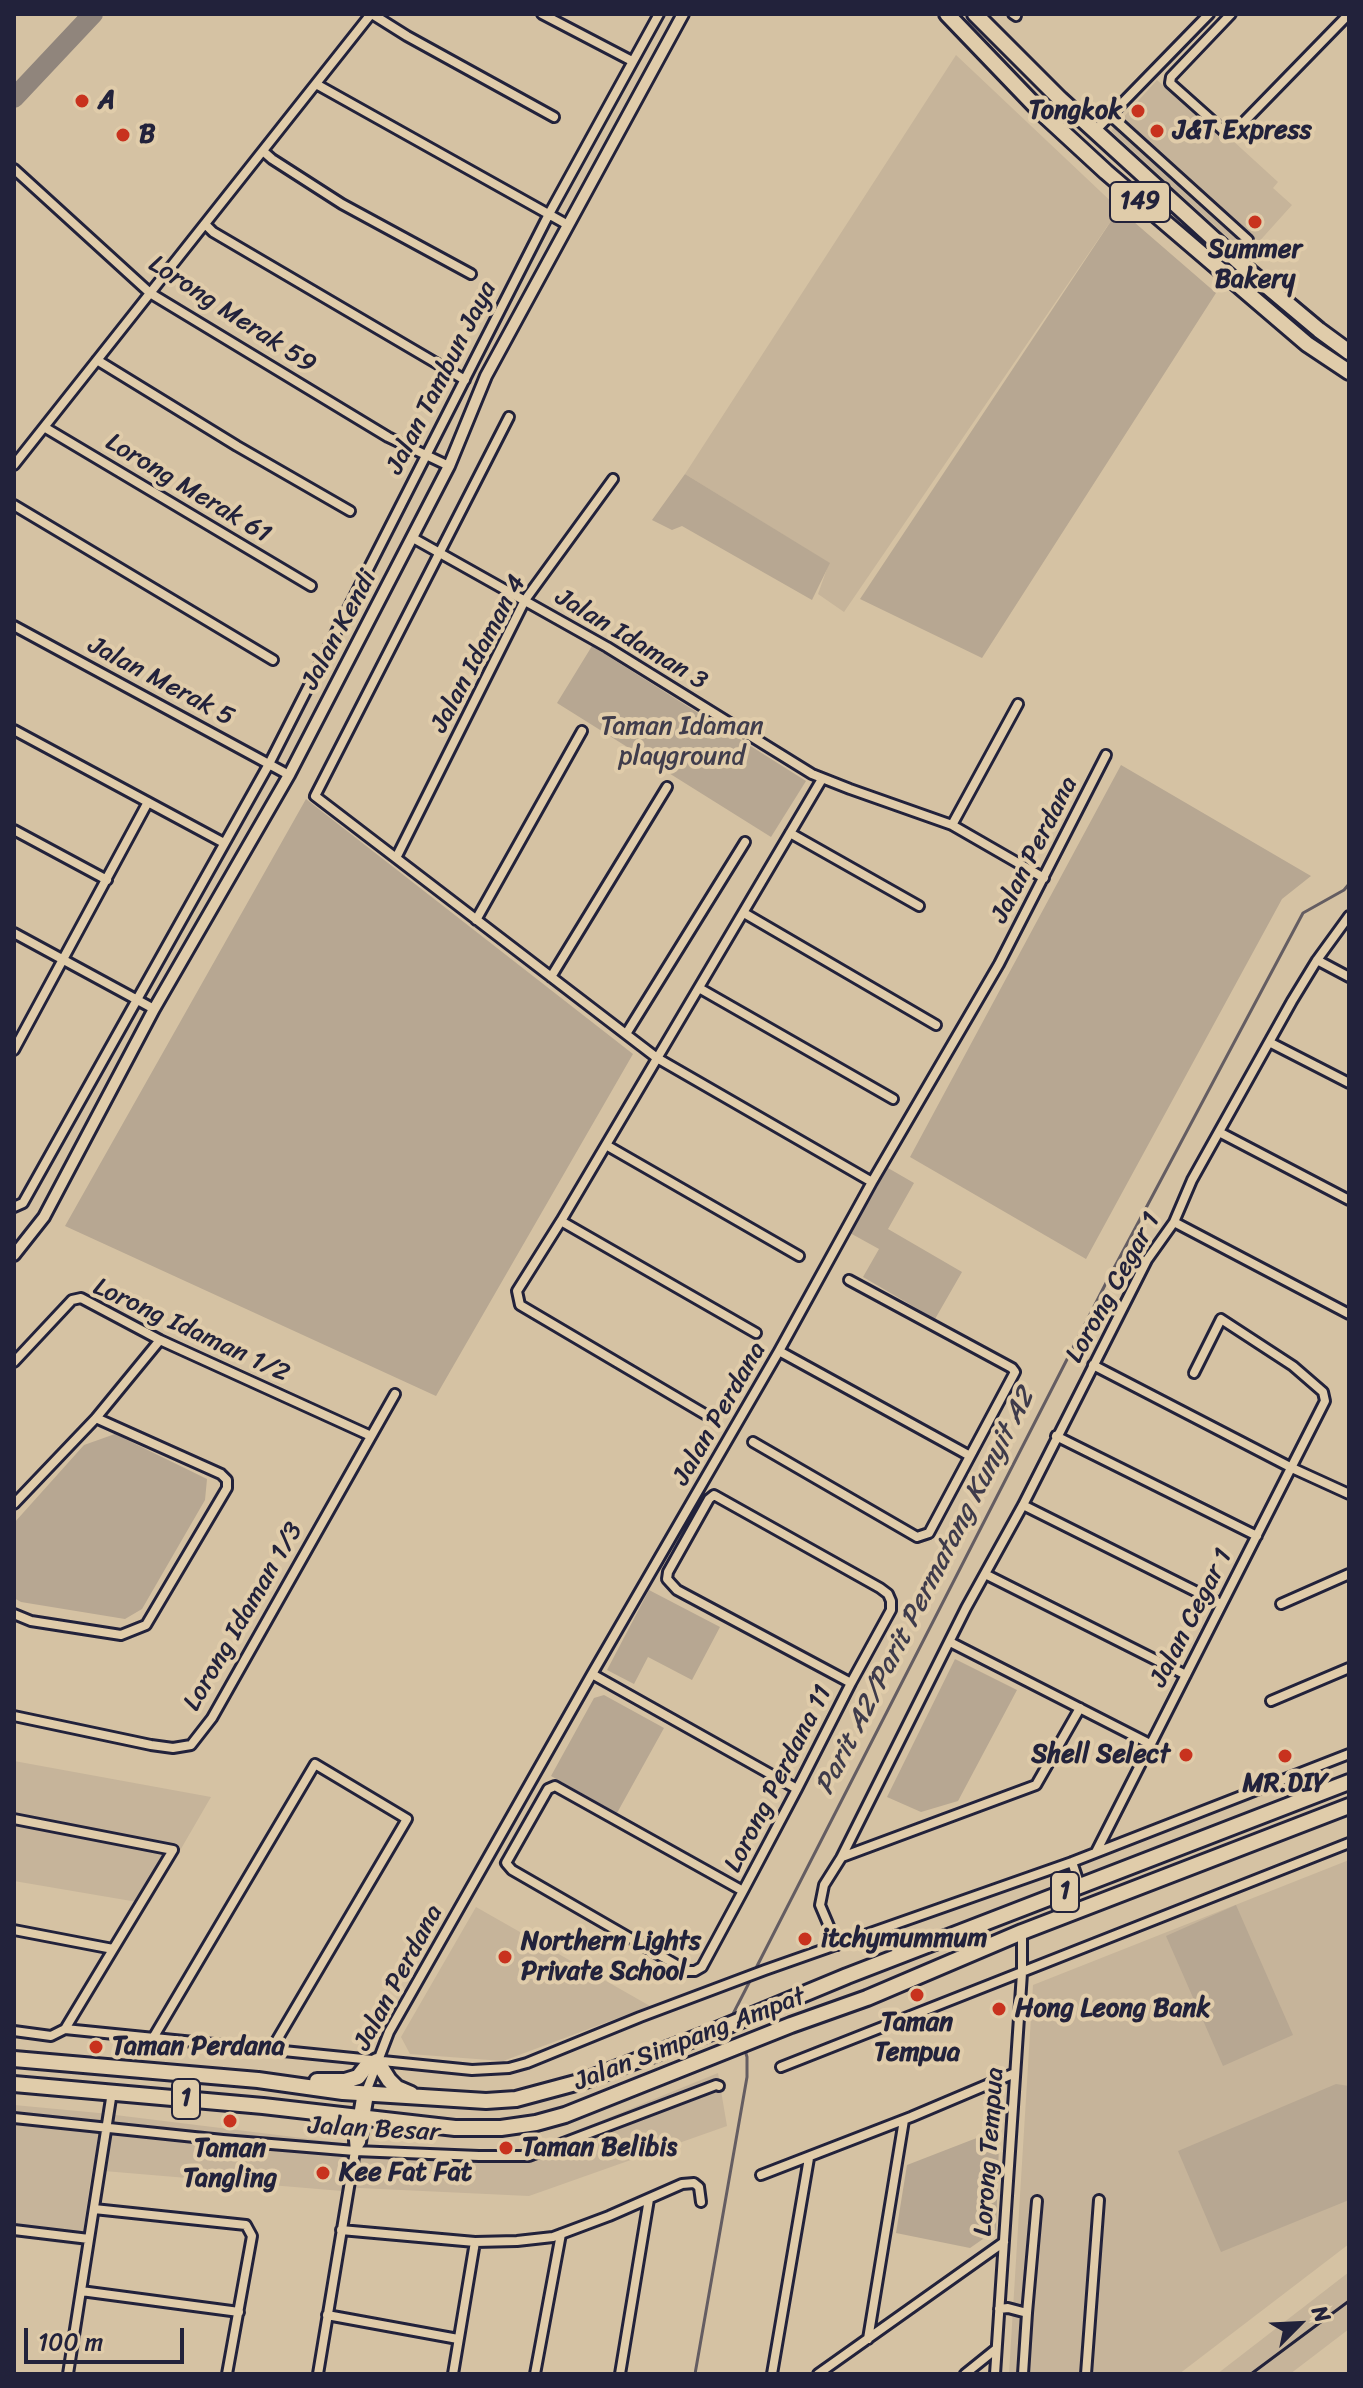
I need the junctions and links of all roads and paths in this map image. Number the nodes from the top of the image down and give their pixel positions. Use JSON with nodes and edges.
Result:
{"nodes":[{"id":1,"x":372,"y":14,"type":"edge"},
{"id":2,"x":542,"y":14,"type":"edge"},
{"id":3,"x":659,"y":14,"type":"edge"},
{"id":4,"x":683,"y":14,"type":"edge"},
{"id":5,"x":947,"y":14,"type":"edge"},
{"id":6,"x":975,"y":14,"type":"edge"},
{"id":7,"x":1209,"y":14,"type":"edge"},
{"id":8,"x":1231,"y":14,"type":"edge"},
{"id":9,"x":1349,"y":14,"type":"edge"},
{"id":10,"x":632,"y":61,"type":"junction"},
{"id":11,"x":316,"y":84,"type":"junction"},
{"id":12,"x":1111,"y":116,"type":"junction"},
{"id":13,"x":554,"y":117,"type":"dead end"},
{"id":14,"x":1095,"y":131,"type":"junction"},
{"id":15,"x":263,"y":151,"type":"junction"},
{"id":16,"x":14,"y":169,"type":"edge"},
{"id":17,"x":549,"y":214,"type":"junction"},
{"id":18,"x":205,"y":224,"type":"junction"},
{"id":19,"x":568,"y":225,"type":"junction"},
{"id":20,"x":1234,"y":257,"type":"junction"},
{"id":21,"x":471,"y":274,"type":"dead end"},
{"id":22,"x":150,"y":293,"type":"junction"},
{"id":23,"x":1349,"y":352,"type":"edge"},
{"id":24,"x":97,"y":360,"type":"junction"},
{"id":25,"x":1349,"y":372,"type":"edge"},
{"id":26,"x":465,"y":380,"type":"junction"},
{"id":27,"x":509,"y":417,"type":"dead end"},
{"id":28,"x":44,"y":427,"type":"junction"},
{"id":29,"x":425,"y":455,"type":"junction"},
{"id":30,"x":14,"y":465,"type":"edge"},
{"id":31,"x":449,"y":466,"type":"junction"},
{"id":32,"x":613,"y":479,"type":"dead end"},
{"id":33,"x":14,"y":505,"type":"edge"},
{"id":34,"x":350,"y":511,"type":"dead end"},
{"id":35,"x":413,"y":538,"type":"junction"},
{"id":36,"x":440,"y":553,"type":"junction"},
{"id":37,"x":311,"y":586,"type":"dead end"},
{"id":38,"x":525,"y":600,"type":"junction"},
{"id":39,"x":14,"y":626,"type":"edge"},
{"id":40,"x":273,"y":660,"type":"dead end"},
{"id":41,"x":1018,"y":704,"type":"dead end"},
{"id":42,"x":14,"y":730,"type":"edge"},
{"id":43,"x":582,"y":731,"type":"dead end"},
{"id":44,"x":1106,"y":755,"type":"dead end"},
{"id":45,"x":269,"y":764,"type":"junction"},
{"id":46,"x":289,"y":775,"type":"junction"},
{"id":47,"x":822,"y":779,"type":"junction"},
{"id":48,"x":667,"y":787,"type":"dead end"},
{"id":49,"x":148,"y":802,"type":"junction"},
{"id":50,"x":952,"y":825,"type":"junction"},
{"id":51,"x":14,"y":830,"type":"edge"},
{"id":52,"x":790,"y":833,"type":"junction"},
{"id":53,"x":745,"y":842,"type":"dead end"},
{"id":54,"x":224,"y":843,"type":"junction"},
{"id":55,"x":396,"y":858,"type":"junction"},
{"id":56,"x":1044,"y":878,"type":"junction"},
{"id":57,"x":107,"y":880,"type":"junction"},
{"id":58,"x":919,"y":906,"type":"dead end"},
{"id":59,"x":744,"y":913,"type":"junction"},
{"id":60,"x":1349,"y":916,"type":"edge"},
{"id":61,"x":476,"y":920,"type":"junction"},
{"id":62,"x":14,"y":933,"type":"edge"},
{"id":63,"x":63,"y":960,"type":"junction"},
{"id":64,"x":1317,"y":960,"type":"junction"},
{"id":65,"x":551,"y":977,"type":"junction"},
{"id":66,"x":1349,"y":977,"type":"edge"},
{"id":67,"x":699,"y":988,"type":"junction"},
{"id":68,"x":136,"y":1000,"type":"junction"},
{"id":69,"x":154,"y":1009,"type":"junction"},
{"id":70,"x":936,"y":1025,"type":"dead end"},
{"id":71,"x":626,"y":1034,"type":"junction"},
{"id":72,"x":1269,"y":1042,"type":"junction"},
{"id":73,"x":14,"y":1050,"type":"edge"},
{"id":74,"x":657,"y":1058,"type":"junction"},
{"id":75,"x":1349,"y":1083,"type":"edge"},
{"id":76,"x":893,"y":1099,"type":"dead end"},
{"id":77,"x":1219,"y":1132,"type":"junction"},
{"id":78,"x":606,"y":1145,"type":"junction"},
{"id":79,"x":872,"y":1182,"type":"junction"},
{"id":80,"x":1349,"y":1200,"type":"edge"},
{"id":81,"x":16,"y":1207,"type":"edge"},
{"id":82,"x":561,"y":1221,"type":"junction"},
{"id":83,"x":1174,"y":1222,"type":"junction"},
{"id":84,"x":14,"y":1255,"type":"edge"},
{"id":85,"x":799,"y":1256,"type":"dead end"},
{"id":86,"x":849,"y":1280,"type":"dead end"},
{"id":87,"x":1349,"y":1314,"type":"edge"},
{"id":88,"x":756,"y":1333,"type":"dead end"},
{"id":89,"x":160,"y":1340,"type":"junction"},
{"id":90,"x":779,"y":1351,"type":"junction"},
{"id":91,"x":14,"y":1362,"type":"edge"},
{"id":92,"x":1093,"y":1365,"type":"junction"},
{"id":93,"x":1194,"y":1373,"type":"dead end"},
{"id":94,"x":395,"y":1394,"type":"dead end"},
{"id":95,"x":708,"y":1416,"type":"dead end"},
{"id":96,"x":96,"y":1418,"type":"junction"},
{"id":97,"x":371,"y":1436,"type":"junction"},
{"id":98,"x":1056,"y":1436,"type":"junction"},
{"id":99,"x":753,"y":1442,"type":"dead end"},
{"id":100,"x":970,"y":1456,"type":"junction"},
{"id":101,"x":1292,"y":1468,"type":"junction"},
{"id":102,"x":1349,"y":1494,"type":"edge"},
{"id":103,"x":16,"y":1497,"type":"edge"},
{"id":104,"x":1023,"y":1505,"type":"junction"},
{"id":105,"x":1257,"y":1536,"type":"junction"},
{"id":106,"x":985,"y":1574,"type":"junction"},
{"id":107,"x":1349,"y":1574,"type":"edge"},
{"id":108,"x":1221,"y":1604,"type":"junction"},
{"id":109,"x":1281,"y":1604,"type":"dead end"},
{"id":110,"x":14,"y":1614,"type":"edge"},
{"id":111,"x":950,"y":1642,"type":"junction"},
{"id":112,"x":1349,"y":1668,"type":"edge"},
{"id":113,"x":592,"y":1674,"type":"junction"},
{"id":114,"x":1186,"y":1675,"type":"junction"},
{"id":115,"x":851,"y":1683,"type":"junction"},
{"id":116,"x":1271,"y":1701,"type":"dead end"},
{"id":117,"x":1080,"y":1708,"type":"junction"},
{"id":118,"x":14,"y":1716,"type":"edge"},
{"id":119,"x":1150,"y":1744,"type":"junction"},
{"id":120,"x":1349,"y":1754,"type":"edge"},
{"id":121,"x":1349,"y":1782,"type":"edge"},
{"id":122,"x":797,"y":1789,"type":"junction"},
{"id":123,"x":1349,"y":1806,"type":"edge"},
{"id":124,"x":14,"y":1819,"type":"edge"},
{"id":125,"x":1349,"y":1843,"type":"edge"},
{"id":126,"x":1095,"y":1853,"type":"junction"},
{"id":127,"x":841,"y":1858,"type":"junction"},
{"id":128,"x":1072,"y":1862,"type":"junction"},
{"id":129,"x":1080,"y":1886,"type":"junction"},
{"id":130,"x":743,"y":1891,"type":"junction"},
{"id":131,"x":14,"y":1930,"type":"edge"},
{"id":132,"x":1022,"y":1932,"type":"junction"},
{"id":133,"x":837,"y":1945,"type":"junction"},
{"id":134,"x":113,"y":1949,"type":"junction"},
{"id":135,"x":1022,"y":1973,"type":"junction"},
{"id":136,"x":65,"y":2029,"type":"junction"},
{"id":137,"x":14,"y":2031,"type":"edge"},
{"id":138,"x":153,"y":2038,"type":"junction"},
{"id":139,"x":271,"y":2050,"type":"junction"},
{"id":140,"x":14,"y":2059,"type":"edge"},
{"id":141,"x":377,"y":2061,"type":"junction"},
{"id":142,"x":781,"y":2067,"type":"dead end"},
{"id":143,"x":1015,"y":2073,"type":"junction"},
{"id":144,"x":258,"y":2080,"type":"junction"},
{"id":145,"x":14,"y":2084,"type":"edge"},
{"id":146,"x":719,"y":2086,"type":"dead end"},
{"id":147,"x":112,"y":2092,"type":"junction"},
{"id":148,"x":366,"y":2092,"type":"junction"},
{"id":149,"x":418,"y":2097,"type":"junction"},
{"id":150,"x":14,"y":2118,"type":"edge"},
{"id":151,"x":362,"y":2118,"type":"junction"},
{"id":152,"x":904,"y":2120,"type":"junction"},
{"id":153,"x":106,"y":2129,"type":"junction"},
{"id":154,"x":355,"y":2151,"type":"junction"},
{"id":155,"x":809,"y":2158,"type":"junction"},
{"id":156,"x":761,"y":2175,"type":"dead end"},
{"id":157,"x":649,"y":2199,"type":"junction"},
{"id":158,"x":1099,"y":2200,"type":"dead end"},
{"id":159,"x":1037,"y":2201,"type":"dead end"},
{"id":160,"x":701,"y":2202,"type":"dead end"},
{"id":161,"x":94,"y":2209,"type":"junction"},
{"id":162,"x":14,"y":2230,"type":"edge"},
{"id":163,"x":341,"y":2230,"type":"junction"},
{"id":164,"x":561,"y":2234,"type":"junction"},
{"id":165,"x":89,"y":2239,"type":"junction"},
{"id":166,"x":475,"y":2242,"type":"junction"},
{"id":167,"x":1004,"y":2242,"type":"junction"},
{"id":168,"x":81,"y":2291,"type":"junction"},
{"id":169,"x":999,"y":2309,"type":"junction"},
{"id":170,"x":239,"y":2312,"type":"junction"},
{"id":171,"x":1027,"y":2313,"type":"junction"},
{"id":172,"x":327,"y":2315,"type":"junction"},
{"id":173,"x":458,"y":2339,"type":"junction"},
{"id":174,"x":868,"y":2339,"type":"junction"},
{"id":175,"x":996,"y":2349,"type":"junction"},
{"id":176,"x":68,"y":2374,"type":"edge"},
{"id":177,"x":78,"y":2374,"type":"edge"},
{"id":178,"x":227,"y":2374,"type":"edge"},
{"id":179,"x":318,"y":2374,"type":"edge"},
{"id":180,"x":453,"y":2374,"type":"edge"},
{"id":181,"x":535,"y":2374,"type":"edge"},
{"id":182,"x":620,"y":2374,"type":"edge"},
{"id":183,"x":772,"y":2374,"type":"edge"},
{"id":184,"x":818,"y":2374,"type":"edge"},
{"id":185,"x":965,"y":2374,"type":"edge"},
{"id":186,"x":995,"y":2374,"type":"edge"},
{"id":187,"x":1023,"y":2374,"type":"edge"},
{"id":188,"x":1086,"y":2374,"type":"edge"}],
"edges":[{"from":1,"to":11,"type":"street"},
{"from":1,"to":13,"type":"street"},
{"from":2,"to":10,"type":"street"},
{"from":3,"to":10,"type":"street","name":"Jalan Tambun Jaya"},
{"from":4,"to":19,"type":"street","name":"Jalan Kendi"},
{"from":5,"to":25,"type":"main road","number":"149"},
{"from":6,"to":14,"type":"main road","number":"149"},
{"from":7,"to":12,"type":"street"},
{"from":8,"to":9,"type":"street"},
{"from":10,"to":17,"type":"street","name":"Jalan Tambun Jaya"},
{"from":11,"to":15,"type":"street"},
{"from":11,"to":17,"type":"street"},
{"from":12,"to":14,"type":"street"},
{"from":12,"to":20,"type":"street"},
{"from":14,"to":20,"type":"main road","number":"149"},
{"from":15,"to":18,"type":"street"},
{"from":15,"to":21,"type":"street"},
{"from":16,"to":22,"type":"street","name":"Lorong Merak 59"},
{"from":17,"to":19,"type":"street"},
{"from":17,"to":26,"type":"street","name":"Jalan Tambun Jaya"},
{"from":18,"to":22,"type":"street"},
{"from":18,"to":26,"type":"street"},
{"from":19,"to":31,"type":"street","name":"Jalan Kendi"},
{"from":20,"to":23,"type":"main road","number":"149"},
{"from":22,"to":24,"type":"street"},
{"from":22,"to":29,"type":"street","name":"Lorong Merak 59"},
{"from":24,"to":28,"type":"street"},
{"from":24,"to":34,"type":"street"},
{"from":26,"to":29,"type":"street","name":"Jalan Tambun Jaya"},
{"from":27,"to":36,"type":"street","name":"Jalan Kendi"},
{"from":28,"to":30,"type":"street"},
{"from":28,"to":37,"type":"street","name":"Lorong Merak 61"},
{"from":29,"to":31,"type":"street","name":"Lorong Merak 59"},
{"from":29,"to":45,"type":"street","name":"Jalan Tambun Jaya"},
{"from":31,"to":35,"type":"street","name":"Jalan Kendi"},
{"from":32,"to":38,"type":"street","name":"Jalan Idaman 4"},
{"from":33,"to":40,"type":"street"},
{"from":35,"to":36,"type":"street","name":"Jalan Idaman 3"},
{"from":35,"to":46,"type":"street","name":"Jalan Kendi"},
{"from":36,"to":38,"type":"street","name":"Jalan Idaman 3"},
{"from":36,"to":55,"type":"street","name":"Jalan Kendi"},
{"from":38,"to":47,"type":"street","name":"Jalan Idaman 3"},
{"from":38,"to":55,"type":"street","name":"Jalan Idaman 4"},
{"from":39,"to":45,"type":"street","name":"Jalan Merak 5"},
{"from":41,"to":50,"type":"street"},
{"from":42,"to":49,"type":"street"},
{"from":43,"to":61,"type":"street"},
{"from":44,"to":56,"type":"street","name":"Jalan Perdana"},
{"from":45,"to":46,"type":"street","name":"Jalan Merak 5"},
{"from":45,"to":54,"type":"street"},
{"from":46,"to":69,"type":"street","name":"Jalan Kendi"},
{"from":47,"to":50,"type":"street","name":"Jalan Idaman 3"},
{"from":47,"to":52,"type":"street"},
{"from":48,"to":65,"type":"street"},
{"from":49,"to":54,"type":"street"},
{"from":49,"to":57,"type":"street"},
{"from":50,"to":56,"type":"street","name":"Jalan Idaman 3"},
{"from":51,"to":57,"type":"street"},
{"from":52,"to":58,"type":"street"},
{"from":52,"to":59,"type":"street"},
{"from":53,"to":71,"type":"street"},
{"from":54,"to":68,"type":"street"},
{"from":55,"to":61,"type":"street"},
{"from":56,"to":79,"type":"street","name":"Jalan Perdana"},
{"from":57,"to":63,"type":"street"},
{"from":59,"to":67,"type":"street"},
{"from":59,"to":70,"type":"street"},
{"from":60,"to":64,"type":"street","name":"Lorong Cegar 1"},
{"from":61,"to":65,"type":"street"},
{"from":62,"to":63,"type":"street"},
{"from":63,"to":68,"type":"street"},
{"from":63,"to":73,"type":"street"},
{"from":64,"to":66,"type":"street"},
{"from":64,"to":72,"type":"street","name":"Lorong Cegar 1"},
{"from":65,"to":71,"type":"street"},
{"from":67,"to":74,"type":"street"},
{"from":67,"to":76,"type":"street"},
{"from":68,"to":69,"type":"street"},
{"from":68,"to":81,"type":"street"},
{"from":69,"to":84,"type":"street","name":"Jalan Kendi"},
{"from":71,"to":74,"type":"street"},
{"from":72,"to":75,"type":"street"},
{"from":72,"to":77,"type":"street","name":"Lorong Cegar 1"},
{"from":74,"to":78,"type":"street"},
{"from":74,"to":79,"type":"street"},
{"from":77,"to":80,"type":"street"},
{"from":77,"to":83,"type":"street","name":"Lorong Cegar 1"},
{"from":78,"to":82,"type":"street"},
{"from":78,"to":85,"type":"street"},
{"from":79,"to":90,"type":"street","name":"Jalan Perdana"},
{"from":82,"to":88,"type":"street"},
{"from":82,"to":95,"type":"street"},
{"from":83,"to":87,"type":"street"},
{"from":83,"to":92,"type":"street","name":"Lorong Cegar 1"},
{"from":86,"to":100,"type":"street"},
{"from":89,"to":91,"type":"street","name":"Lorong Idaman 1/2"},
{"from":89,"to":96,"type":"street"},
{"from":89,"to":97,"type":"street","name":"Lorong Idaman 1/2"},
{"from":90,"to":100,"type":"street"},
{"from":90,"to":113,"type":"street","name":"Jalan Perdana"},
{"from":92,"to":98,"type":"street","name":"Lorong Cegar 1"},
{"from":92,"to":101,"type":"street"},
{"from":93,"to":101,"type":"street","name":"Jalan Cegar 1"},
{"from":94,"to":97,"type":"street","name":"Lorong Idaman 1/3"},
{"from":96,"to":103,"type":"street"},
{"from":96,"to":110,"type":"street"},
{"from":97,"to":118,"type":"street","name":"Lorong Idaman 1/3"},
{"from":98,"to":104,"type":"street","name":"Lorong Cegar 1"},
{"from":98,"to":105,"type":"street"},
{"from":99,"to":100,"type":"street"},
{"from":101,"to":102,"type":"street"},
{"from":101,"to":105,"type":"street","name":"Jalan Cegar 1"},
{"from":104,"to":106,"type":"street","name":"Lorong Cegar 1"},
{"from":104,"to":108,"type":"street"},
{"from":105,"to":108,"type":"street","name":"Jalan Cegar 1"},
{"from":106,"to":111,"type":"street","name":"Lorong Cegar 1"},
{"from":106,"to":114,"type":"street"},
{"from":107,"to":109,"type":"street"},
{"from":108,"to":114,"type":"street","name":"Jalan Cegar 1"},
{"from":111,"to":117,"type":"street"},
{"from":111,"to":127,"type":"street","name":"Lorong Cegar 1"},
{"from":112,"to":116,"type":"street"},
{"from":113,"to":122,"type":"street"},
{"from":113,"to":141,"type":"street","name":"Jalan Perdana"},
{"from":114,"to":119,"type":"street","name":"Jalan Cegar 1"},
{"from":115,"to":115,"type":"street","name":"Lorong Perdana 11"},
{"from":115,"to":122,"type":"street","name":"Lorong Perdana 11"},
{"from":117,"to":119,"type":"street"},
{"from":117,"to":127,"type":"street"},
{"from":119,"to":126,"type":"street","name":"Jalan Cegar 1"},
{"from":120,"to":126,"type":"street"},
{"from":121,"to":129,"type":"main road","name":"Jalan Simpang Ampat","number":"1"},
{"from":122,"to":130,"type":"street","name":"Lorong Perdana 11"},
{"from":123,"to":132,"type":"main road","name":"Jalan Simpang Ampat","number":"1"},
{"from":124,"to":134,"type":"street"},
{"from":125,"to":135,"type":"street"},
{"from":126,"to":128,"type":"street"},
{"from":127,"to":133,"type":"street","name":"Lorong Cegar 1"},
{"from":128,"to":129,"type":"street"},
{"from":128,"to":133,"type":"street"},
{"from":129,"to":149,"type":"main road","name":"Jalan Simpang Ampat","number":"1"},
{"from":130,"to":130,"type":"street","name":"Lorong Perdana 11"},
{"from":131,"to":134,"type":"street"},
{"from":132,"to":135,"type":"street","name":"Lorong Tempua"},
{"from":132,"to":151,"type":"main road","name":"Jalan Simpang Ampat","number":"1"},
{"from":133,"to":141,"type":"street"},
{"from":134,"to":136,"type":"street"},
{"from":135,"to":142,"type":"street"},
{"from":135,"to":143,"type":"street","name":"Lorong Tempua"},
{"from":136,"to":137,"type":"street"},
{"from":136,"to":138,"type":"street"},
{"from":138,"to":139,"type":"street"},
{"from":138,"to":139,"type":"street"},
{"from":139,"to":141,"type":"street"},
{"from":140,"to":144,"type":"main road","name":"Jalan Simpang Ampat","number":"1"},
{"from":141,"to":144,"type":"main road"},
{"from":141,"to":148,"type":"street","name":"Jalan Perdana"},
{"from":141,"to":149,"type":"main road"},
{"from":143,"to":152,"type":"street"},
{"from":143,"to":167,"type":"street","name":"Lorong Tempua"},
{"from":144,"to":148,"type":"main road","name":"Jalan Simpang Ampat","number":"1"},
{"from":145,"to":147,"type":"main road","name":"Jalan Simpang Ampat","number":"1"},
{"from":146,"to":154,"type":"street","name":"Jalan Besar"},
{"from":147,"to":151,"type":"main road","name":"Jalan Simpang Ampat","number":"1"},
{"from":147,"to":153,"type":"street"},
{"from":148,"to":149,"type":"main road","name":"Jalan Simpang Ampat","number":"1"},
{"from":148,"to":151,"type":"street","name":"Jalan Perdana"},
{"from":150,"to":153,"type":"street","name":"Jalan Besar"},
{"from":151,"to":154,"type":"street","name":"Jalan Perdana"},
{"from":152,"to":155,"type":"street"},
{"from":152,"to":174,"type":"street"},
{"from":153,"to":154,"type":"street","name":"Jalan Besar"},
{"from":153,"to":161,"type":"street"},
{"from":154,"to":163,"type":"street","name":"Jalan Perdana"},
{"from":155,"to":156,"type":"street"},
{"from":155,"to":183,"type":"street"},
{"from":157,"to":160,"type":"street"},
{"from":157,"to":164,"type":"street"},
{"from":157,"to":182,"type":"street"},
{"from":158,"to":188,"type":"street"},
{"from":159,"to":171,"type":"street"},
{"from":161,"to":165,"type":"street"},
{"from":161,"to":170,"type":"street"},
{"from":162,"to":165,"type":"street"},
{"from":163,"to":166,"type":"street"},
{"from":163,"to":172,"type":"street","name":"Jalan Perdana"},
{"from":164,"to":166,"type":"street"},
{"from":164,"to":181,"type":"street"},
{"from":165,"to":168,"type":"street"},
{"from":166,"to":173,"type":"street"},
{"from":167,"to":169,"type":"street","name":"Lorong Tempua"},
{"from":167,"to":174,"type":"street"},
{"from":168,"to":170,"type":"street"},
{"from":168,"to":176,"type":"street"},
{"from":169,"to":171,"type":"street"},
{"from":169,"to":175,"type":"street","name":"Lorong Tempua"},
{"from":170,"to":178,"type":"street"},
{"from":171,"to":187,"type":"street"},
{"from":172,"to":173,"type":"street"},
{"from":172,"to":179,"type":"street","name":"Jalan Perdana"},
{"from":173,"to":180,"type":"street"},
{"from":174,"to":184,"type":"street"},
{"from":175,"to":185,"type":"street"},
{"from":175,"to":186,"type":"street","name":"Lorong Tempua"},
{"from":176,"to":177,"type":"street"}]}
